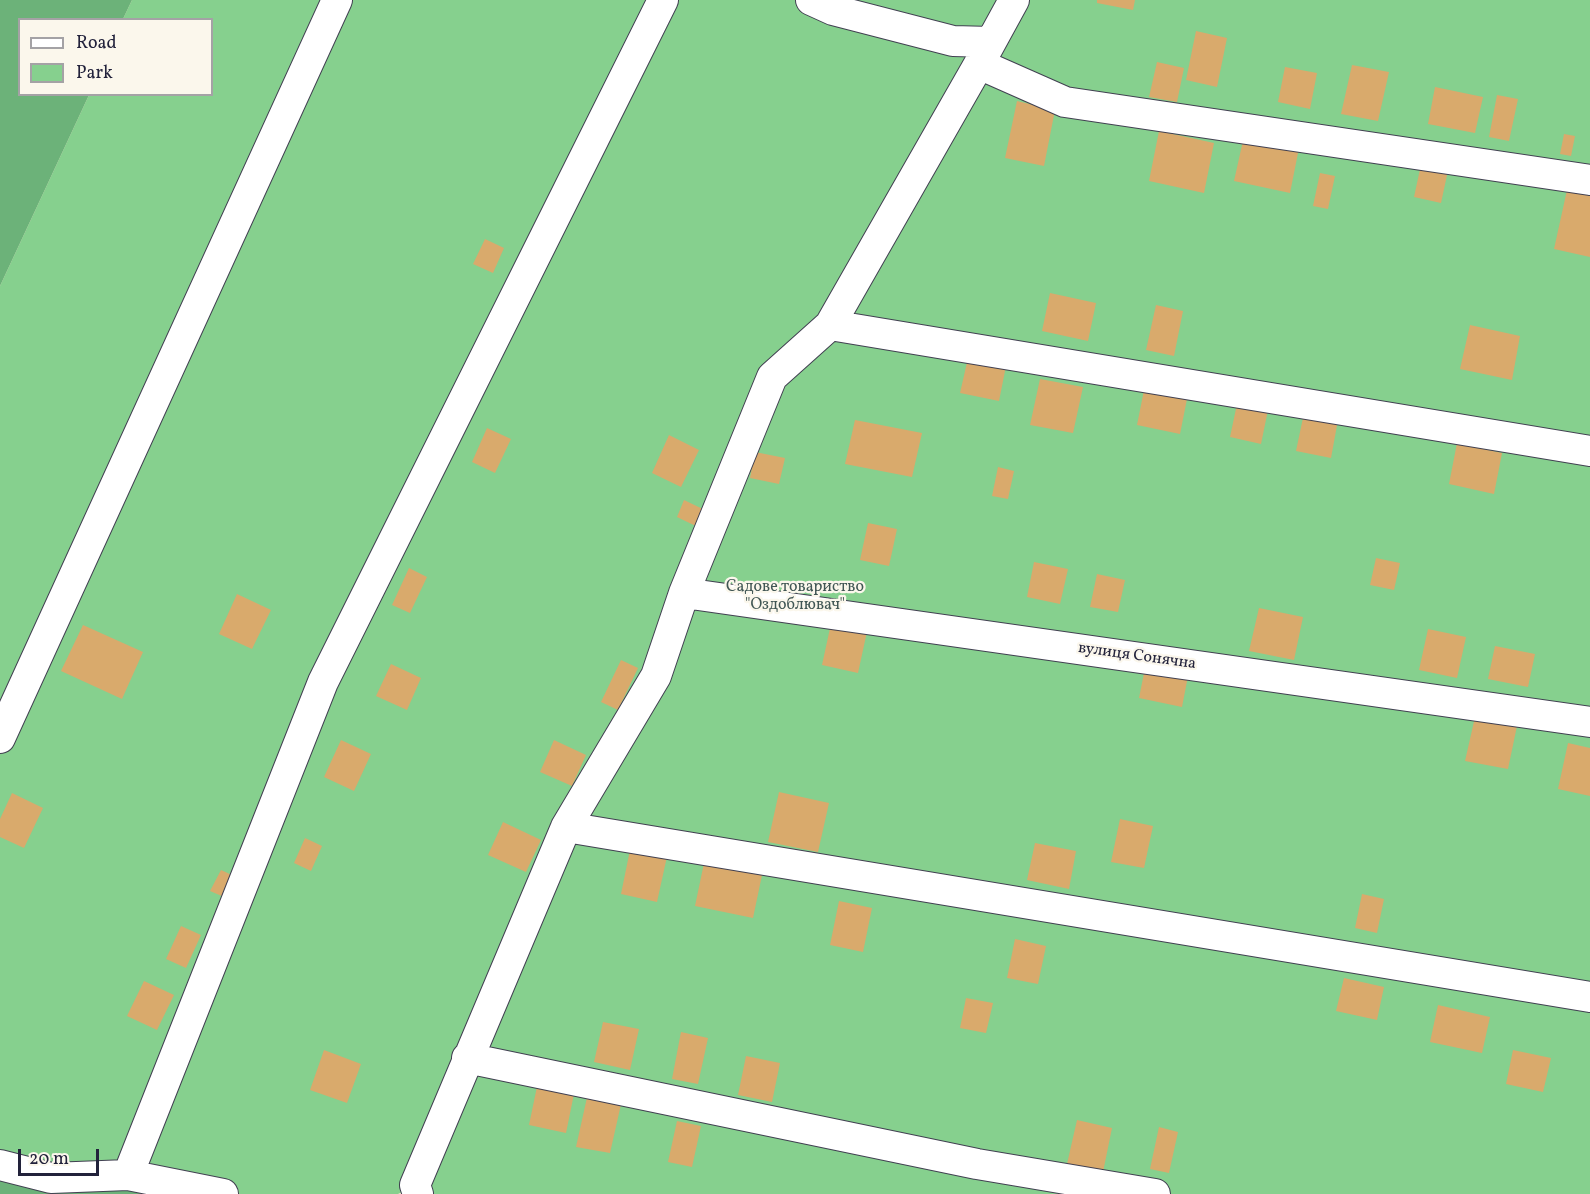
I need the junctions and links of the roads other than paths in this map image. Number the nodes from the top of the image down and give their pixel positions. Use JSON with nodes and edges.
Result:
{"nodes":[{"id":1,"x":337,"y":0,"type":"edge"},
{"id":2,"x":663,"y":0,"type":"edge"},
{"id":3,"x":812,"y":0,"type":"edge"},
{"id":4,"x":1014,"y":0,"type":"edge"},
{"id":5,"x":985,"y":53,"type":"junction"},
{"id":6,"x":1590,"y":180,"type":"edge"},
{"id":7,"x":830,"y":325,"type":"junction"},
{"id":8,"x":1590,"y":451,"type":"edge"},
{"id":9,"x":684,"y":593,"type":"junction"},
{"id":10,"x":1590,"y":722,"type":"edge"},
{"id":11,"x":0,"y":738,"type":"edge"},
{"id":12,"x":566,"y":827,"type":"junction"},
{"id":13,"x":1590,"y":997,"type":"edge"},
{"id":14,"x":467,"y":1058,"type":"junction"},
{"id":15,"x":0,"y":1165,"type":"edge"},
{"id":16,"x":128,"y":1175,"type":"junction"},
{"id":17,"x":410,"y":1191,"type":"edge"},
{"id":18,"x":223,"y":1194,"type":"edge"},
{"id":19,"x":1155,"y":1194,"type":"edge"}],
"edges":[{"from":1,"to":11,"type":"street"},
{"from":2,"to":16,"type":"street"},
{"from":3,"to":5,"type":"street"},
{"from":4,"to":5,"type":"street"},
{"from":5,"to":6,"type":"street"},
{"from":5,"to":7,"type":"street"},
{"from":7,"to":8,"type":"street"},
{"from":7,"to":9,"type":"street"},
{"from":9,"to":10,"type":"street","name":"вулиця Сонячна"},
{"from":9,"to":12,"type":"street"},
{"from":12,"to":13,"type":"street"},
{"from":12,"to":14,"type":"street"},
{"from":14,"to":17,"type":"street"},
{"from":14,"to":19,"type":"street"},
{"from":15,"to":16,"type":"street"},
{"from":16,"to":18,"type":"street"}]}
